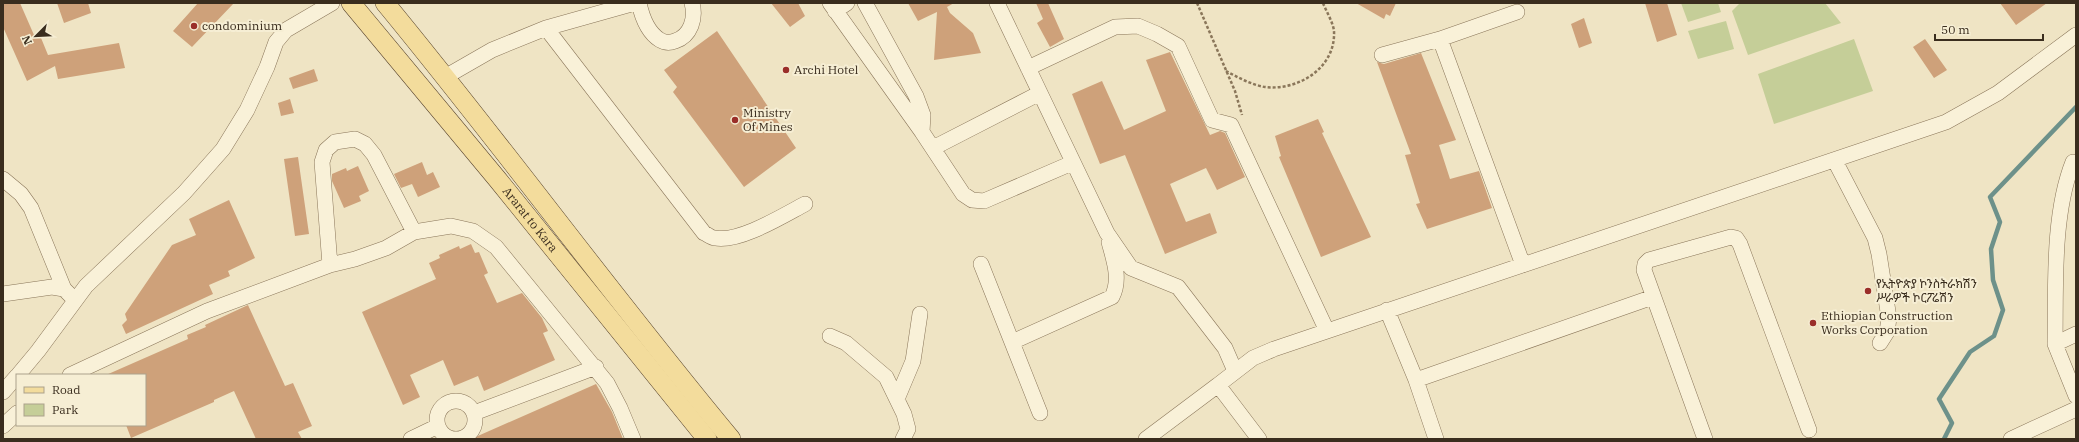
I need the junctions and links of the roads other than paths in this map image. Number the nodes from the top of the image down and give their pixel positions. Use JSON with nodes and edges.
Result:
{"nodes":[{"id":1,"x":332,"y":3,"type":"edge"},
{"id":2,"x":351,"y":3,"type":"edge"},
{"id":3,"x":384,"y":3,"type":"edge"},
{"id":4,"x":635,"y":3,"type":"edge"},
{"id":5,"x":639,"y":3,"type":"edge"},
{"id":6,"x":692,"y":3,"type":"edge"},
{"id":7,"x":865,"y":3,"type":"edge"},
{"id":8,"x":997,"y":3,"type":"edge"},
{"id":9,"x":837,"y":6,"type":"edge"},
{"id":10,"x":1517,"y":12,"type":"dead end"},
{"id":11,"x":546,"y":28,"type":"junction"},
{"id":12,"x":2076,"y":35,"type":"edge"},
{"id":13,"x":1440,"y":38,"type":"junction"},
{"id":14,"x":1382,"y":56,"type":"dead end"},
{"id":15,"x":1028,"y":68,"type":"junction"},
{"id":16,"x":446,"y":76,"type":"junction"},
{"id":17,"x":1040,"y":93,"type":"junction"},
{"id":18,"x":922,"y":132,"type":"junction"},
{"id":19,"x":933,"y":148,"type":"junction"},
{"id":20,"x":1835,"y":161,"type":"junction"},
{"id":21,"x":1072,"y":163,"type":"junction"},
{"id":22,"x":2075,"y":163,"type":"edge"},
{"id":23,"x":3,"y":179,"type":"edge"},
{"id":24,"x":806,"y":204,"type":"dead end"},
{"id":25,"x":414,"y":232,"type":"junction"},
{"id":26,"x":1107,"y":233,"type":"junction"},
{"id":27,"x":981,"y":264,"type":"dead end"},
{"id":28,"x":330,"y":265,"type":"junction"},
{"id":29,"x":1523,"y":265,"type":"junction"},
{"id":30,"x":64,"y":289,"type":"junction"},
{"id":31,"x":3,"y":294,"type":"edge"},
{"id":32,"x":1653,"y":298,"type":"junction"},
{"id":33,"x":75,"y":300,"type":"junction"},
{"id":34,"x":1387,"y":310,"type":"junction"},
{"id":35,"x":920,"y":314,"type":"dead end"},
{"id":36,"x":1327,"y":331,"type":"junction"},
{"id":37,"x":2076,"y":334,"type":"edge"},
{"id":38,"x":830,"y":336,"type":"dead end"},
{"id":39,"x":1012,"y":342,"type":"junction"},
{"id":40,"x":1880,"y":343,"type":"dead end"},
{"id":41,"x":2055,"y":344,"type":"junction"},
{"id":42,"x":596,"y":367,"type":"junction"},
{"id":43,"x":1235,"y":371,"type":"junction"},
{"id":44,"x":18,"y":374,"type":"edge"},
{"id":45,"x":72,"y":374,"type":"edge"},
{"id":46,"x":16,"y":376,"type":"edge"},
{"id":47,"x":1416,"y":380,"type":"junction"},
{"id":48,"x":1218,"y":385,"type":"junction"},
{"id":49,"x":3,"y":392,"type":"edge"},
{"id":50,"x":2076,"y":396,"type":"edge"},
{"id":51,"x":897,"y":399,"type":"junction"},
{"id":52,"x":2076,"y":409,"type":"edge"},
{"id":53,"x":474,"y":413,"type":"junction"},
{"id":54,"x":1040,"y":413,"type":"dead end"},
{"id":55,"x":16,"y":414,"type":"edge"},
{"id":56,"x":3,"y":426,"type":"edge"},
{"id":57,"x":438,"y":426,"type":"junction"},
{"id":58,"x":1809,"y":430,"type":"dead end"},
{"id":59,"x":463,"y":438,"type":"edge"},
{"id":60,"x":410,"y":439,"type":"edge"},
{"id":61,"x":632,"y":439,"type":"edge"},
{"id":62,"x":707,"y":439,"type":"edge"},
{"id":63,"x":732,"y":439,"type":"edge"},
{"id":64,"x":903,"y":439,"type":"edge"},
{"id":65,"x":1146,"y":439,"type":"edge"},
{"id":66,"x":1259,"y":439,"type":"edge"},
{"id":67,"x":1436,"y":439,"type":"edge"},
{"id":68,"x":1705,"y":439,"type":"edge"},
{"id":69,"x":2011,"y":439,"type":"edge"}],
"edges":[{"from":1,"to":33,"type":"street"},
{"from":2,"to":62,"type":"main road","name":"Ararat to Kara"},
{"from":3,"to":16,"type":"main road","name":"Ararat to Kara"},
{"from":4,"to":11,"type":"street"},
{"from":5,"to":6,"type":"street"},
{"from":7,"to":18,"type":"street"},
{"from":8,"to":15,"type":"street"},
{"from":9,"to":18,"type":"street"},
{"from":10,"to":13,"type":"street"},
{"from":11,"to":16,"type":"street"},
{"from":11,"to":24,"type":"street"},
{"from":12,"to":20,"type":"street"},
{"from":13,"to":14,"type":"street"},
{"from":13,"to":29,"type":"street"},
{"from":15,"to":17,"type":"street"},
{"from":15,"to":36,"type":"street"},
{"from":16,"to":63,"type":"main road","name":"Ararat to Kara"},
{"from":17,"to":19,"type":"street"},
{"from":17,"to":21,"type":"street"},
{"from":18,"to":19,"type":"street"},
{"from":19,"to":21,"type":"street"},
{"from":20,"to":29,"type":"street"},
{"from":20,"to":40,"type":"street"},
{"from":21,"to":26,"type":"street"},
{"from":22,"to":41,"type":"street"},
{"from":23,"to":30,"type":"street"},
{"from":25,"to":28,"type":"street"},
{"from":25,"to":28,"type":"street"},
{"from":25,"to":42,"type":"street"},
{"from":26,"to":39,"type":"street"},
{"from":26,"to":43,"type":"street"},
{"from":27,"to":39,"type":"street"},
{"from":28,"to":45,"type":"street"},
{"from":29,"to":34,"type":"street"},
{"from":30,"to":31,"type":"street"},
{"from":30,"to":33,"type":"street"},
{"from":32,"to":47,"type":"street"},
{"from":32,"to":58,"type":"street"},
{"from":32,"to":68,"type":"street"},
{"from":33,"to":44,"type":"street"},
{"from":34,"to":36,"type":"street"},
{"from":34,"to":47,"type":"street"},
{"from":35,"to":51,"type":"street"},
{"from":36,"to":43,"type":"street"},
{"from":37,"to":41,"type":"street"},
{"from":38,"to":51,"type":"street"},
{"from":39,"to":54,"type":"street"},
{"from":41,"to":50,"type":"street"},
{"from":42,"to":53,"type":"street"},
{"from":42,"to":61,"type":"street"},
{"from":43,"to":48,"type":"street"},
{"from":46,"to":49,"type":"street"},
{"from":47,"to":67,"type":"street"},
{"from":48,"to":65,"type":"street"},
{"from":48,"to":66,"type":"street"},
{"from":51,"to":64,"type":"street"},
{"from":52,"to":69,"type":"street"},
{"from":53,"to":57,"type":"street"},
{"from":53,"to":59,"type":"street"},
{"from":55,"to":56,"type":"street"},
{"from":57,"to":59,"type":"street"},
{"from":57,"to":60,"type":"street"}]}
